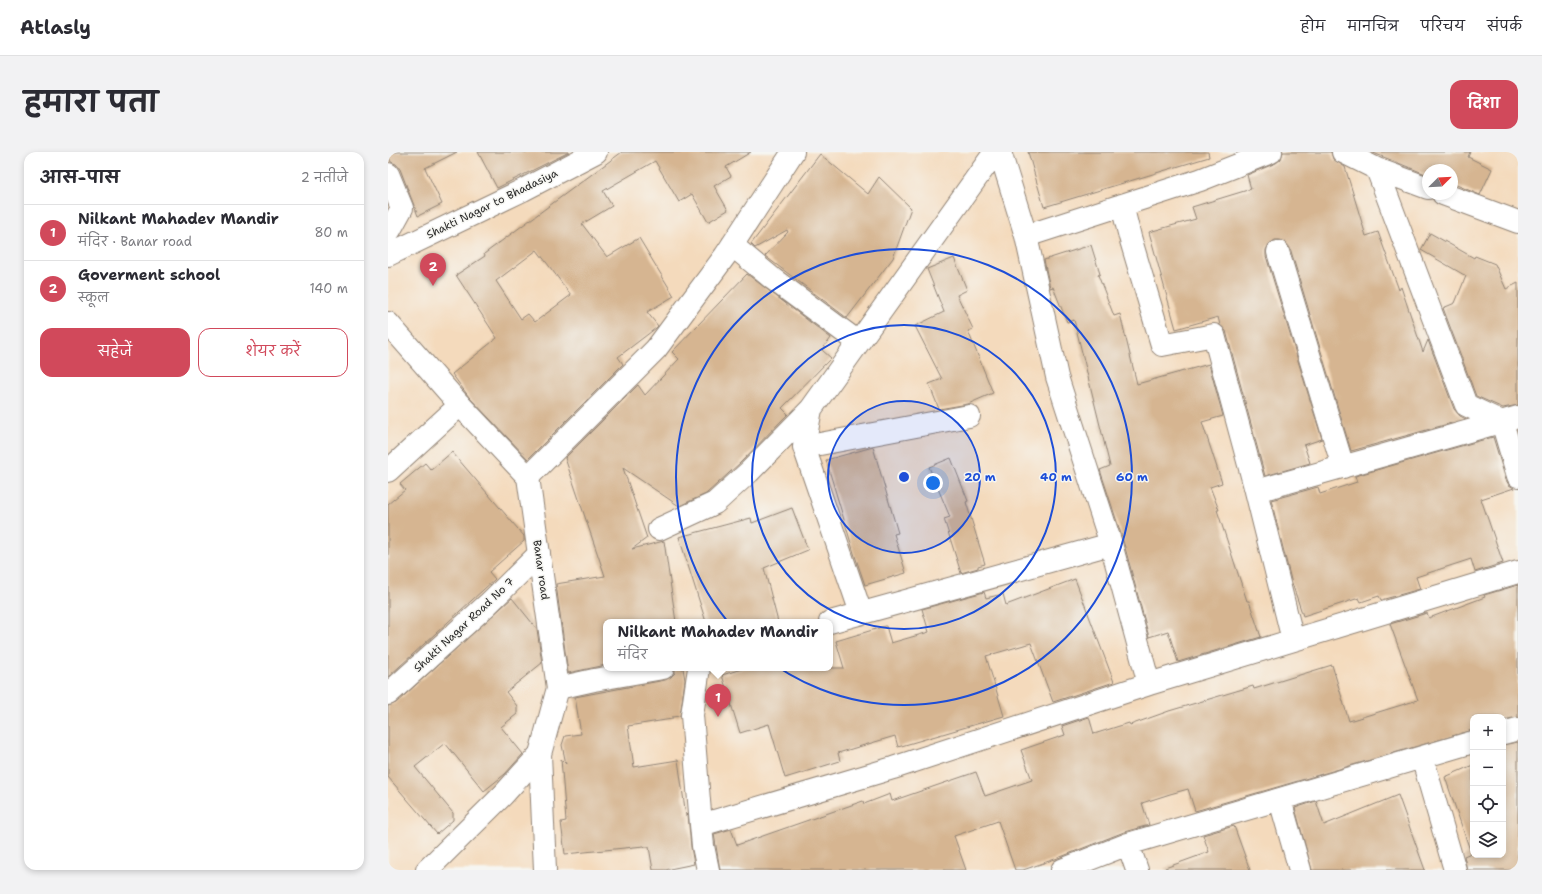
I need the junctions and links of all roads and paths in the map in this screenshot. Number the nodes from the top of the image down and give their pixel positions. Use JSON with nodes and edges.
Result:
{"nodes":[{"id":1,"x":596,"y":152,"type":"edge"},
{"id":2,"x":792,"y":152,"type":"edge"},
{"id":3,"x":994,"y":152,"type":"edge"},
{"id":4,"x":1000,"y":152,"type":"edge"},
{"id":5,"x":1271,"y":152,"type":"edge"},
{"id":6,"x":1343,"y":152,"type":"edge"},
{"id":7,"x":1377,"y":169,"type":"junction"},
{"id":8,"x":388,"y":174,"type":"edge"},
{"id":9,"x":1422,"y":186,"type":"edge"},
{"id":10,"x":1458,"y":200,"type":"edge"},
{"id":11,"x":1122,"y":205,"type":"junction"},
{"id":12,"x":1518,"y":222,"type":"edge"},
{"id":13,"x":388,"y":232,"type":"edge"},
{"id":14,"x":1026,"y":236,"type":"junction"},
{"id":15,"x":732,"y":245,"type":"junction"},
{"id":16,"x":1278,"y":252,"type":"dead end"},
{"id":17,"x":388,"y":255,"type":"edge"},
{"id":18,"x":388,"y":323,"type":"edge"},
{"id":19,"x":858,"y":342,"type":"junction"},
{"id":20,"x":460,"y":405,"type":"junction"},
{"id":21,"x":811,"y":409,"type":"junction"},
{"id":22,"x":969,"y":416,"type":"dead end"},
{"id":23,"x":1510,"y":419,"type":"edge"},
{"id":24,"x":804,"y":446,"type":"junction"},
{"id":25,"x":1343,"y":467,"type":"junction"},
{"id":26,"x":388,"y":471,"type":"edge"},
{"id":27,"x":1518,"y":476,"type":"edge"},
{"id":28,"x":528,"y":477,"type":"junction"},
{"id":29,"x":1256,"y":491,"type":"junction"},
{"id":30,"x":659,"y":529,"type":"dead end"},
{"id":31,"x":1111,"y":544,"type":"junction"},
{"id":32,"x":539,"y":554,"type":"junction"},
{"id":33,"x":1518,"y":572,"type":"edge"},
{"id":34,"x":861,"y":613,"type":"junction"},
{"id":35,"x":833,"y":621,"type":"edge"},
{"id":36,"x":1293,"y":640,"type":"junction"},
{"id":37,"x":646,"y":671,"type":"edge"},
{"id":38,"x":699,"y":671,"type":"edge"},
{"id":39,"x":1149,"y":684,"type":"junction"},
{"id":40,"x":558,"y":688,"type":"junction"},
{"id":41,"x":388,"y":694,"type":"edge"},
{"id":42,"x":1518,"y":729,"type":"edge"},
{"id":43,"x":1506,"y":732,"type":"edge"},
{"id":44,"x":1470,"y":743,"type":"edge"},
{"id":45,"x":540,"y":754,"type":"junction"},
{"id":46,"x":1422,"y":757,"type":"junction"},
{"id":47,"x":1280,"y":800,"type":"junction"},
{"id":48,"x":701,"y":825,"type":"junction"},
{"id":49,"x":1128,"y":844,"type":"junction"},
{"id":50,"x":427,"y":870,"type":"edge"},
{"id":51,"x":545,"y":870,"type":"edge"},
{"id":52,"x":708,"y":870,"type":"edge"},
{"id":53,"x":1062,"y":870,"type":"edge"},
{"id":54,"x":1137,"y":870,"type":"edge"},
{"id":55,"x":1300,"y":870,"type":"edge"},
{"id":56,"x":1455,"y":870,"type":"edge"}],
"edges":[{"from":1,"to":17,"type":"street","name":"Shakti Nagar to Bhadasiya"},
{"from":2,"to":15,"type":"street"},
{"from":3,"to":19,"type":"street"},
{"from":4,"to":14,"type":"street"},
{"from":5,"to":11,"type":"street"},
{"from":6,"to":7,"type":"street"},
{"from":7,"to":9,"type":"street"},
{"from":7,"to":23,"type":"street"},
{"from":8,"to":13,"type":"street"},
{"from":10,"to":12,"type":"street"},
{"from":11,"to":14,"type":"street"},
{"from":11,"to":29,"type":"street"},
{"from":14,"to":31,"type":"street"},
{"from":15,"to":19,"type":"street"},
{"from":15,"to":28,"type":"street"},
{"from":16,"to":25,"type":"street"},
{"from":18,"to":20,"type":"street"},
{"from":19,"to":21,"type":"street"},
{"from":20,"to":26,"type":"street"},
{"from":20,"to":28,"type":"street"},
{"from":21,"to":24,"type":"street"},
{"from":21,"to":30,"type":"street"},
{"from":22,"to":24,"type":"street"},
{"from":23,"to":25,"type":"street"},
{"from":23,"to":27,"type":"street"},
{"from":24,"to":34,"type":"street"},
{"from":25,"to":29,"type":"street"},
{"from":28,"to":32,"type":"street","name":"Banar road"},
{"from":29,"to":36,"type":"street"},
{"from":31,"to":34,"type":"street"},
{"from":31,"to":39,"type":"street"},
{"from":32,"to":40,"type":"street","name":"Banar road"},
{"from":32,"to":41,"type":"street","name":"Shakti Nagar Road No 7"},
{"from":33,"to":36,"type":"street"},
{"from":34,"to":35,"type":"street"},
{"from":36,"to":39,"type":"street"},
{"from":37,"to":40,"type":"street"},
{"from":38,"to":48,"type":"street"},
{"from":39,"to":48,"type":"street"},
{"from":40,"to":45,"type":"street","name":"Banar road"},
{"from":42,"to":43,"type":"street"},
{"from":44,"to":46,"type":"street"},
{"from":45,"to":50,"type":"street"},
{"from":45,"to":51,"type":"street","name":"Banar road"},
{"from":46,"to":47,"type":"street"},
{"from":46,"to":56,"type":"street"},
{"from":47,"to":49,"type":"street"},
{"from":47,"to":55,"type":"street"},
{"from":48,"to":52,"type":"street"},
{"from":49,"to":53,"type":"street"},
{"from":49,"to":54,"type":"street"}]}
